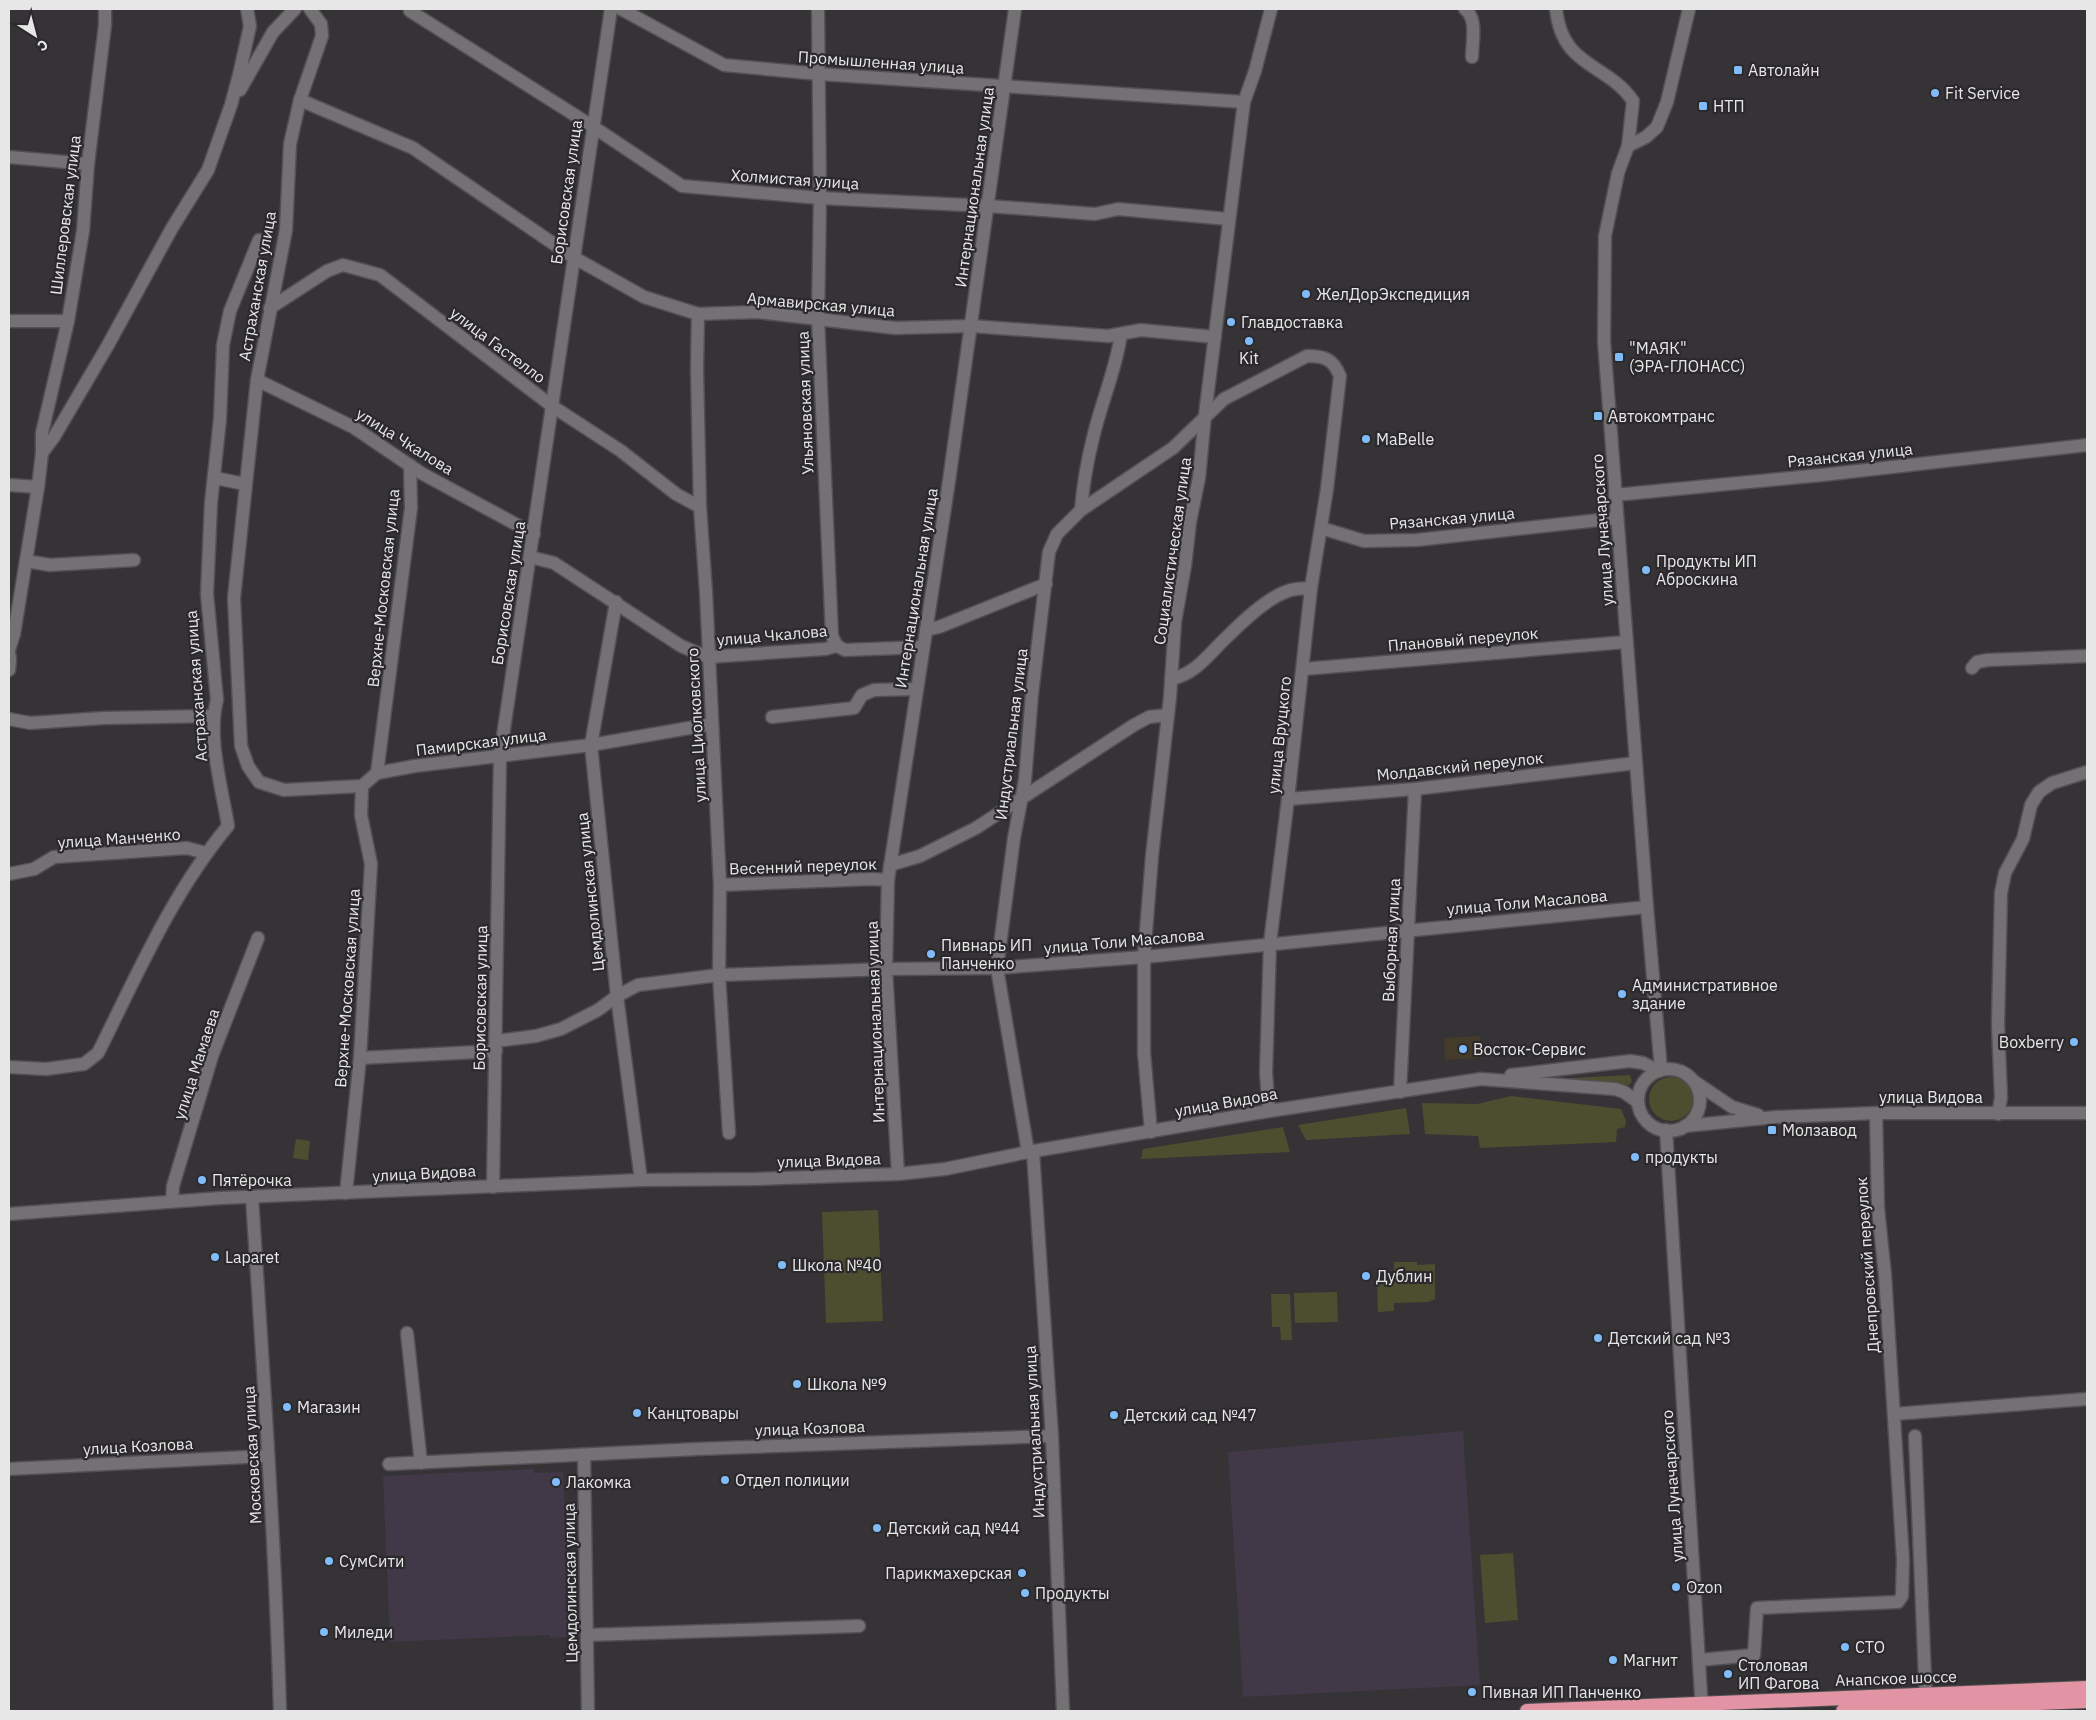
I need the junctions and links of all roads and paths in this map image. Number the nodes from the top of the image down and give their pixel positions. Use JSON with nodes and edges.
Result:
{"nodes":[{"id":1,"x":104,"y":9,"type":"edge"},
{"id":2,"x":247,"y":9,"type":"edge"},
{"id":3,"x":294,"y":9,"type":"edge"},
{"id":4,"x":310,"y":9,"type":"edge"},
{"id":5,"x":611,"y":9,"type":"edge"},
{"id":6,"x":621,"y":9,"type":"edge"},
{"id":7,"x":818,"y":9,"type":"edge"},
{"id":8,"x":1015,"y":9,"type":"edge"},
{"id":9,"x":1271,"y":9,"type":"edge"},
{"id":10,"x":1465,"y":9,"type":"edge"},
{"id":11,"x":1556,"y":9,"type":"edge"},
{"id":12,"x":1689,"y":9,"type":"edge"},
{"id":13,"x":410,"y":11,"type":"dead end"},
{"id":14,"x":1472,"y":57,"type":"dead end"},
{"id":15,"x":819,"y":74,"type":"junction"},
{"id":16,"x":1004,"y":87,"type":"junction"},
{"id":17,"x":300,"y":100,"type":"junction"},
{"id":18,"x":1244,"y":102,"type":"junction"},
{"id":19,"x":232,"y":106,"type":"junction"},
{"id":20,"x":592,"y":126,"type":"junction"},
{"id":21,"x":1628,"y":146,"type":"junction"},
{"id":22,"x":9,"y":157,"type":"edge"},
{"id":23,"x":88,"y":164,"type":"junction"},
{"id":24,"x":820,"y":198,"type":"junction"},
{"id":25,"x":988,"y":206,"type":"junction"},
{"id":26,"x":1228,"y":219,"type":"junction"},
{"id":27,"x":259,"y":240,"type":"dead end"},
{"id":28,"x":573,"y":257,"type":"junction"},
{"id":29,"x":270,"y":308,"type":"junction"},
{"id":30,"x":698,"y":314,"type":"junction"},
{"id":31,"x":818,"y":318,"type":"junction"},
{"id":32,"x":9,"y":321,"type":"edge"},
{"id":33,"x":68,"y":322,"type":"junction"},
{"id":34,"x":971,"y":326,"type":"junction"},
{"id":35,"x":1121,"y":334,"type":"junction"},
{"id":36,"x":1215,"y":337,"type":"junction"},
{"id":37,"x":257,"y":380,"type":"junction"},
{"id":38,"x":552,"y":406,"type":"junction"},
{"id":39,"x":1205,"y":416,"type":"junction"},
{"id":40,"x":2087,"y":445,"type":"edge"},
{"id":41,"x":42,"y":454,"type":"junction"},
{"id":42,"x":410,"y":465,"type":"junction"},
{"id":43,"x":215,"y":478,"type":"junction"},
{"id":44,"x":245,"y":484,"type":"junction"},
{"id":45,"x":9,"y":485,"type":"edge"},
{"id":46,"x":38,"y":487,"type":"junction"},
{"id":47,"x":1615,"y":495,"type":"junction"},
{"id":48,"x":700,"y":507,"type":"junction"},
{"id":49,"x":1081,"y":510,"type":"junction"},
{"id":50,"x":1617,"y":518,"type":"junction"},
{"id":51,"x":1321,"y":528,"type":"junction"},
{"id":52,"x":534,"y":534,"type":"junction"},
{"id":53,"x":530,"y":558,"type":"junction"},
{"id":54,"x":134,"y":560,"type":"dead end"},
{"id":55,"x":26,"y":561,"type":"junction"},
{"id":56,"x":1046,"y":584,"type":"junction"},
{"id":57,"x":1311,"y":588,"type":"junction"},
{"id":58,"x":616,"y":602,"type":"junction"},
{"id":59,"x":926,"y":630,"type":"junction"},
{"id":60,"x":1626,"y":642,"type":"junction"},
{"id":61,"x":837,"y":646,"type":"junction"},
{"id":62,"x":922,"y":647,"type":"junction"},
{"id":63,"x":9,"y":651,"type":"edge"},
{"id":64,"x":2087,"y":656,"type":"edge"},
{"id":65,"x":708,"y":657,"type":"junction"},
{"id":66,"x":1972,"y":668,"type":"dead end"},
{"id":67,"x":1303,"y":669,"type":"junction"},
{"id":68,"x":9,"y":670,"type":"edge"},
{"id":69,"x":1171,"y":679,"type":"junction"},
{"id":70,"x":917,"y":689,"type":"junction"},
{"id":71,"x":1168,"y":715,"type":"junction"},
{"id":72,"x":212,"y":716,"type":"junction"},
{"id":73,"x":772,"y":717,"type":"dead end"},
{"id":74,"x":9,"y":719,"type":"edge"},
{"id":75,"x":712,"y":724,"type":"junction"},
{"id":76,"x":591,"y":745,"type":"junction"},
{"id":77,"x":500,"y":756,"type":"junction"},
{"id":78,"x":1636,"y":763,"type":"junction"},
{"id":79,"x":2087,"y":772,"type":"edge"},
{"id":80,"x":378,"y":773,"type":"junction"},
{"id":81,"x":362,"y":786,"type":"junction"},
{"id":82,"x":1415,"y":789,"type":"junction"},
{"id":83,"x":1021,"y":798,"type":"junction"},
{"id":84,"x":1288,"y":799,"type":"junction"},
{"id":85,"x":206,"y":853,"type":"junction"},
{"id":86,"x":890,"y":865,"type":"junction"},
{"id":87,"x":9,"y":874,"type":"edge"},
{"id":88,"x":888,"y":880,"type":"junction"},
{"id":89,"x":720,"y":885,"type":"junction"},
{"id":90,"x":1647,"y":908,"type":"junction"},
{"id":91,"x":1408,"y":930,"type":"junction"},
{"id":92,"x":258,"y":938,"type":"dead end"},
{"id":93,"x":1270,"y":943,"type":"junction"},
{"id":94,"x":1144,"y":957,"type":"junction"},
{"id":95,"x":886,"y":968,"type":"junction"},
{"id":96,"x":997,"y":968,"type":"junction"},
{"id":97,"x":719,"y":975,"type":"junction"},
{"id":98,"x":617,"y":996,"type":"junction"},
{"id":99,"x":496,"y":1046,"type":"junction"},
{"id":100,"x":360,"y":1058,"type":"junction"},
{"id":101,"x":9,"y":1067,"type":"edge"},
{"id":102,"x":1660,"y":1070,"type":"junction"},
{"id":103,"x":1482,"y":1079,"type":"junction"},
{"id":104,"x":1692,"y":1080,"type":"junction"},
{"id":105,"x":1400,"y":1092,"type":"junction"},
{"id":106,"x":1638,"y":1102,"type":"junction"},
{"id":107,"x":1269,"y":1111,"type":"junction"},
{"id":108,"x":2087,"y":1113,"type":"edge"},
{"id":109,"x":1876,"y":1114,"type":"junction"},
{"id":110,"x":1998,"y":1114,"type":"junction"},
{"id":111,"x":1776,"y":1117,"type":"junction"},
{"id":112,"x":1685,"y":1126,"type":"junction"},
{"id":113,"x":1666,"y":1130,"type":"junction"},
{"id":114,"x":1151,"y":1132,"type":"junction"},
{"id":115,"x":729,"y":1133,"type":"dead end"},
{"id":116,"x":1031,"y":1152,"type":"junction"},
{"id":117,"x":898,"y":1174,"type":"junction"},
{"id":118,"x":641,"y":1180,"type":"junction"},
{"id":119,"x":493,"y":1186,"type":"junction"},
{"id":120,"x":346,"y":1193,"type":"junction"},
{"id":121,"x":252,"y":1197,"type":"junction"},
{"id":122,"x":172,"y":1201,"type":"junction"},
{"id":123,"x":9,"y":1214,"type":"edge"},
{"id":124,"x":408,"y":1333,"type":"dead end"},
{"id":125,"x":2087,"y":1399,"type":"edge"},
{"id":126,"x":1894,"y":1414,"type":"junction"},
{"id":127,"x":1052,"y":1436,"type":"junction"},
{"id":128,"x":1915,"y":1436,"type":"dead end"},
{"id":129,"x":584,"y":1455,"type":"junction"},
{"id":130,"x":268,"y":1456,"type":"junction"},
{"id":131,"x":421,"y":1462,"type":"junction"},
{"id":132,"x":389,"y":1464,"type":"dead end"},
{"id":133,"x":9,"y":1469,"type":"edge"},
{"id":134,"x":859,"y":1626,"type":"dead end"},
{"id":135,"x":587,"y":1634,"type":"junction"},
{"id":136,"x":1699,"y":1660,"type":"junction"},
{"id":137,"x":2087,"y":1688,"type":"edge"},
{"id":138,"x":1926,"y":1701,"type":"junction"},
{"id":139,"x":2087,"y":1701,"type":"edge"},
{"id":140,"x":1702,"y":1708,"type":"edge"},
{"id":141,"x":280,"y":1711,"type":"edge"},
{"id":142,"x":588,"y":1711,"type":"edge"},
{"id":143,"x":1063,"y":1711,"type":"edge"},
{"id":144,"x":1527,"y":1711,"type":"edge"},
{"id":145,"x":1844,"y":1711,"type":"edge"}],
"edges":[{"from":1,"to":23,"type":"street","name":"Шиллеровская улица"},
{"from":2,"to":19,"type":"street"},
{"from":3,"to":19,"type":"street"},
{"from":4,"to":17,"type":"street","name":"Астраханская улица"},
{"from":5,"to":20,"type":"street","name":"Борисовская улица"},
{"from":6,"to":15,"type":"street","name":"Промышленная улица"},
{"from":7,"to":15,"type":"street","name":"Ульяновская улица"},
{"from":8,"to":16,"type":"street","name":"Интернациональная улица"},
{"from":9,"to":18,"type":"street","name":"Социалистическая улица"},
{"from":10,"to":14,"type":"street"},
{"from":11,"to":21,"type":"street","name":"улица Луначарского"},
{"from":12,"to":21,"type":"street"},
{"from":13,"to":20,"type":"street","name":"Холмистая улица"},
{"from":15,"to":16,"type":"street","name":"Промышленная улица"},
{"from":15,"to":24,"type":"street","name":"Ульяновская улица"},
{"from":16,"to":18,"type":"street","name":"Промышленная улица"},
{"from":16,"to":25,"type":"street","name":"Интернациональная улица"},
{"from":17,"to":28,"type":"street","name":"Армавирская улица"},
{"from":17,"to":29,"type":"street","name":"Астраханская улица"},
{"from":18,"to":26,"type":"street","name":"Социалистическая улица"},
{"from":19,"to":41,"type":"street","name":"Шиллеровская улица"},
{"from":20,"to":24,"type":"street","name":"Холмистая улица"},
{"from":20,"to":28,"type":"street","name":"Борисовская улица"},
{"from":21,"to":47,"type":"street","name":"улица Луначарского"},
{"from":22,"to":23,"type":"street"},
{"from":23,"to":33,"type":"street","name":"Шиллеровская улица"},
{"from":24,"to":25,"type":"street","name":"Холмистая улица"},
{"from":24,"to":31,"type":"street","name":"Ульяновская улица"},
{"from":25,"to":26,"type":"street","name":"Холмистая улица"},
{"from":25,"to":34,"type":"street","name":"Интернациональная улица"},
{"from":26,"to":36,"type":"street","name":"Социалистическая улица"},
{"from":27,"to":43,"type":"street","name":"Астраханская улица"},
{"from":28,"to":30,"type":"street","name":"Армавирская улица"},
{"from":28,"to":38,"type":"street","name":"Борисовская улица"},
{"from":29,"to":37,"type":"street","name":"Астраханская улица"},
{"from":29,"to":38,"type":"street","name":"улица Гастелло"},
{"from":30,"to":31,"type":"street","name":"Армавирская улица"},
{"from":30,"to":48,"type":"street","name":"улица Циолковского"},
{"from":31,"to":34,"type":"street","name":"Армавирская улица"},
{"from":31,"to":61,"type":"street","name":"Ульяновская улица"},
{"from":32,"to":33,"type":"street"},
{"from":33,"to":41,"type":"street","name":"Шиллеровская улица"},
{"from":34,"to":35,"type":"street","name":"Армавирская улица"},
{"from":34,"to":59,"type":"street","name":"Интернациональная улица"},
{"from":35,"to":36,"type":"street","name":"Армавирская улица"},
{"from":35,"to":49,"type":"street"},
{"from":36,"to":39,"type":"street","name":"Социалистическая улица"},
{"from":37,"to":42,"type":"street","name":"улица Чкалова"},
{"from":37,"to":44,"type":"street","name":"Астраханская улица"},
{"from":38,"to":48,"type":"street","name":"улица Гастелло"},
{"from":38,"to":52,"type":"street","name":"Борисовская улица"},
{"from":39,"to":49,"type":"street"},
{"from":39,"to":51,"type":"street","name":"улица Вруцкого"},
{"from":39,"to":69,"type":"street","name":"Социалистическая улица"},
{"from":40,"to":47,"type":"street","name":"Рязанская улица"},
{"from":41,"to":46,"type":"street","name":"Шиллеровская улица"},
{"from":42,"to":52,"type":"street","name":"улица Чкалова"},
{"from":42,"to":80,"type":"street","name":"Верхне-Московская улица"},
{"from":43,"to":44,"type":"street"},
{"from":43,"to":72,"type":"street","name":"Астраханская улица"},
{"from":44,"to":81,"type":"street","name":"Астраханская улица"},
{"from":45,"to":46,"type":"street"},
{"from":46,"to":55,"type":"street","name":"Шиллеровская улица"},
{"from":47,"to":50,"type":"street","name":"улица Луначарского"},
{"from":48,"to":65,"type":"street","name":"улица Циолковского"},
{"from":49,"to":56,"type":"street","name":"Индустриальная улица"},
{"from":50,"to":51,"type":"street","name":"Рязанская улица"},
{"from":50,"to":60,"type":"street","name":"улица Луначарского"},
{"from":51,"to":57,"type":"street","name":"улица Вруцкого"},
{"from":52,"to":53,"type":"street","name":"Борисовская улица"},
{"from":53,"to":58,"type":"street","name":"улица Чкалова"},
{"from":53,"to":77,"type":"street","name":"Борисовская улица"},
{"from":54,"to":55,"type":"street"},
{"from":55,"to":63,"type":"street","name":"Шиллеровская улица"},
{"from":56,"to":59,"type":"street"},
{"from":56,"to":83,"type":"street","name":"Индустриальная улица"},
{"from":57,"to":67,"type":"street","name":"улица Вруцкого"},
{"from":57,"to":69,"type":"street"},
{"from":58,"to":65,"type":"street","name":"улица Чкалова"},
{"from":58,"to":76,"type":"street","name":"Цемдолинская улица"},
{"from":59,"to":62,"type":"street","name":"Интернациональная улица"},
{"from":60,"to":67,"type":"street","name":"Плановый переулок"},
{"from":60,"to":78,"type":"street","name":"улица Луначарского"},
{"from":61,"to":62,"type":"street","name":"улица Чкалова"},
{"from":61,"to":65,"type":"street","name":"улица Чкалова"},
{"from":62,"to":70,"type":"street","name":"Интернациональная улица"},
{"from":63,"to":68,"type":"street","name":"Шиллеровская улица"},
{"from":64,"to":66,"type":"street"},
{"from":65,"to":75,"type":"street","name":"улица Циолковского"},
{"from":67,"to":84,"type":"street","name":"улица Вруцкого"},
{"from":69,"to":71,"type":"street","name":"Социалистическая улица"},
{"from":70,"to":73,"type":"street"},
{"from":70,"to":86,"type":"street","name":"Интернациональная улица"},
{"from":71,"to":83,"type":"street"},
{"from":71,"to":94,"type":"street","name":"Социалистическая улица"},
{"from":72,"to":74,"type":"street"},
{"from":72,"to":85,"type":"street","name":"Астраханская улица"},
{"from":75,"to":76,"type":"street","name":"Памирская улица"},
{"from":75,"to":89,"type":"street","name":"улица Циолковского"},
{"from":76,"to":77,"type":"street","name":"Памирская улица"},
{"from":76,"to":98,"type":"street","name":"Цемдолинская улица"},
{"from":77,"to":80,"type":"street","name":"Памирская улица"},
{"from":77,"to":99,"type":"street","name":"Борисовская улица"},
{"from":78,"to":82,"type":"street","name":"Молдавский переулок"},
{"from":78,"to":90,"type":"street","name":"улица Луначарского"},
{"from":79,"to":110,"type":"street"},
{"from":80,"to":81,"type":"street","name":"Памирская улица"},
{"from":81,"to":100,"type":"street","name":"Верхне-Московская улица"},
{"from":82,"to":84,"type":"street","name":"Молдавский переулок"},
{"from":82,"to":91,"type":"street","name":"Выборная улица"},
{"from":83,"to":86,"type":"street"},
{"from":83,"to":96,"type":"street","name":"Индустриальная улица"},
{"from":84,"to":93,"type":"street","name":"улица Вруцкого"},
{"from":85,"to":87,"type":"street","name":"улица Манченко"},
{"from":85,"to":101,"type":"street","name":"Астраханская улица"},
{"from":86,"to":88,"type":"street","name":"Интернациональная улица"},
{"from":88,"to":89,"type":"street","name":"Весенний переулок"},
{"from":88,"to":95,"type":"street","name":"Интернациональная улица"},
{"from":89,"to":97,"type":"street","name":"улица Циолковского"},
{"from":90,"to":91,"type":"street","name":"улица Толи Масалова"},
{"from":90,"to":102,"type":"street","name":"улица Луначарского"},
{"from":91,"to":93,"type":"street","name":"улица Толи Масалова"},
{"from":91,"to":105,"type":"street","name":"Выборная улица"},
{"from":92,"to":122,"type":"street","name":"улица Мамаева"},
{"from":93,"to":94,"type":"street","name":"улица Толи Масалова"},
{"from":93,"to":107,"type":"street","name":"улица Вруцкого"},
{"from":94,"to":96,"type":"street","name":"улица Толи Масалова"},
{"from":94,"to":114,"type":"street","name":"Социалистическая улица"},
{"from":95,"to":96,"type":"street","name":"улица Толи Масалова"},
{"from":95,"to":97,"type":"street","name":"улица Толи Масалова"},
{"from":95,"to":117,"type":"street","name":"Интернациональная улица"},
{"from":96,"to":116,"type":"street","name":"Индустриальная улица"},
{"from":97,"to":98,"type":"street","name":"улица Толи Масалова"},
{"from":97,"to":115,"type":"street","name":"улица Циолковского"},
{"from":98,"to":99,"type":"street","name":"улица Толи Масалова"},
{"from":98,"to":118,"type":"street","name":"Цемдолинская улица"},
{"from":99,"to":100,"type":"street","name":"улица Толи Масалова"},
{"from":99,"to":119,"type":"street","name":"Борисовская улица"},
{"from":100,"to":120,"type":"street","name":"Верхне-Московская улица"},
{"from":102,"to":103,"type":"street"},
{"from":102,"to":104,"type":"street"},
{"from":102,"to":106,"type":"street"},
{"from":103,"to":105,"type":"street","name":"улица Видова"},
{"from":103,"to":106,"type":"street","name":"улица Видова"},
{"from":104,"to":111,"type":"street"},
{"from":104,"to":112,"type":"street"},
{"from":105,"to":107,"type":"street","name":"улица Видова"},
{"from":106,"to":113,"type":"street"},
{"from":107,"to":114,"type":"street","name":"улица Видова"},
{"from":108,"to":110,"type":"street","name":"улица Видова"},
{"from":109,"to":110,"type":"street","name":"улица Видова"},
{"from":109,"to":111,"type":"street","name":"улица Видова"},
{"from":109,"to":126,"type":"street","name":"Днепровский переулок"},
{"from":111,"to":112,"type":"street"},
{"from":112,"to":113,"type":"street"},
{"from":113,"to":136,"type":"street","name":"улица Луначарского"},
{"from":114,"to":116,"type":"street","name":"улица Видова"},
{"from":116,"to":117,"type":"street","name":"улица Видова"},
{"from":116,"to":127,"type":"street","name":"Индустриальная улица"},
{"from":117,"to":118,"type":"street","name":"улица Видова"},
{"from":118,"to":119,"type":"street","name":"улица Видова"},
{"from":119,"to":120,"type":"street","name":"улица Видова"},
{"from":120,"to":121,"type":"street","name":"улица Видова"},
{"from":121,"to":122,"type":"street","name":"улица Видова"},
{"from":121,"to":130,"type":"street","name":"Московская улица"},
{"from":122,"to":123,"type":"street","name":"улица Видова"},
{"from":124,"to":131,"type":"street"},
{"from":125,"to":126,"type":"street"},
{"from":126,"to":136,"type":"street","name":"Днепровский переулок"},
{"from":127,"to":129,"type":"street","name":"улица Козлова"},
{"from":127,"to":143,"type":"street","name":"Индустриальная улица"},
{"from":128,"to":138,"type":"street"},
{"from":129,"to":131,"type":"street","name":"улица Козлова"},
{"from":129,"to":135,"type":"street","name":"Цемдолинская улица"},
{"from":130,"to":133,"type":"street","name":"улица Козлова"},
{"from":130,"to":141,"type":"street","name":"Московская улица"},
{"from":131,"to":132,"type":"street","name":"улица Козлова"},
{"from":134,"to":135,"type":"street"},
{"from":135,"to":142,"type":"street","name":"Цемдолинская улица"},
{"from":136,"to":140,"type":"street","name":"улица Луначарского"},
{"from":137,"to":138,"type":"highway","name":"Анапское шоссе"},
{"from":138,"to":139,"type":"highway","name":"Анапское шоссе"},
{"from":138,"to":140,"type":"highway","name":"Анапское шоссе"},
{"from":138,"to":145,"type":"highway","name":"Анапское шоссе"},
{"from":140,"to":144,"type":"highway","name":"Анапское шоссе"}]}
